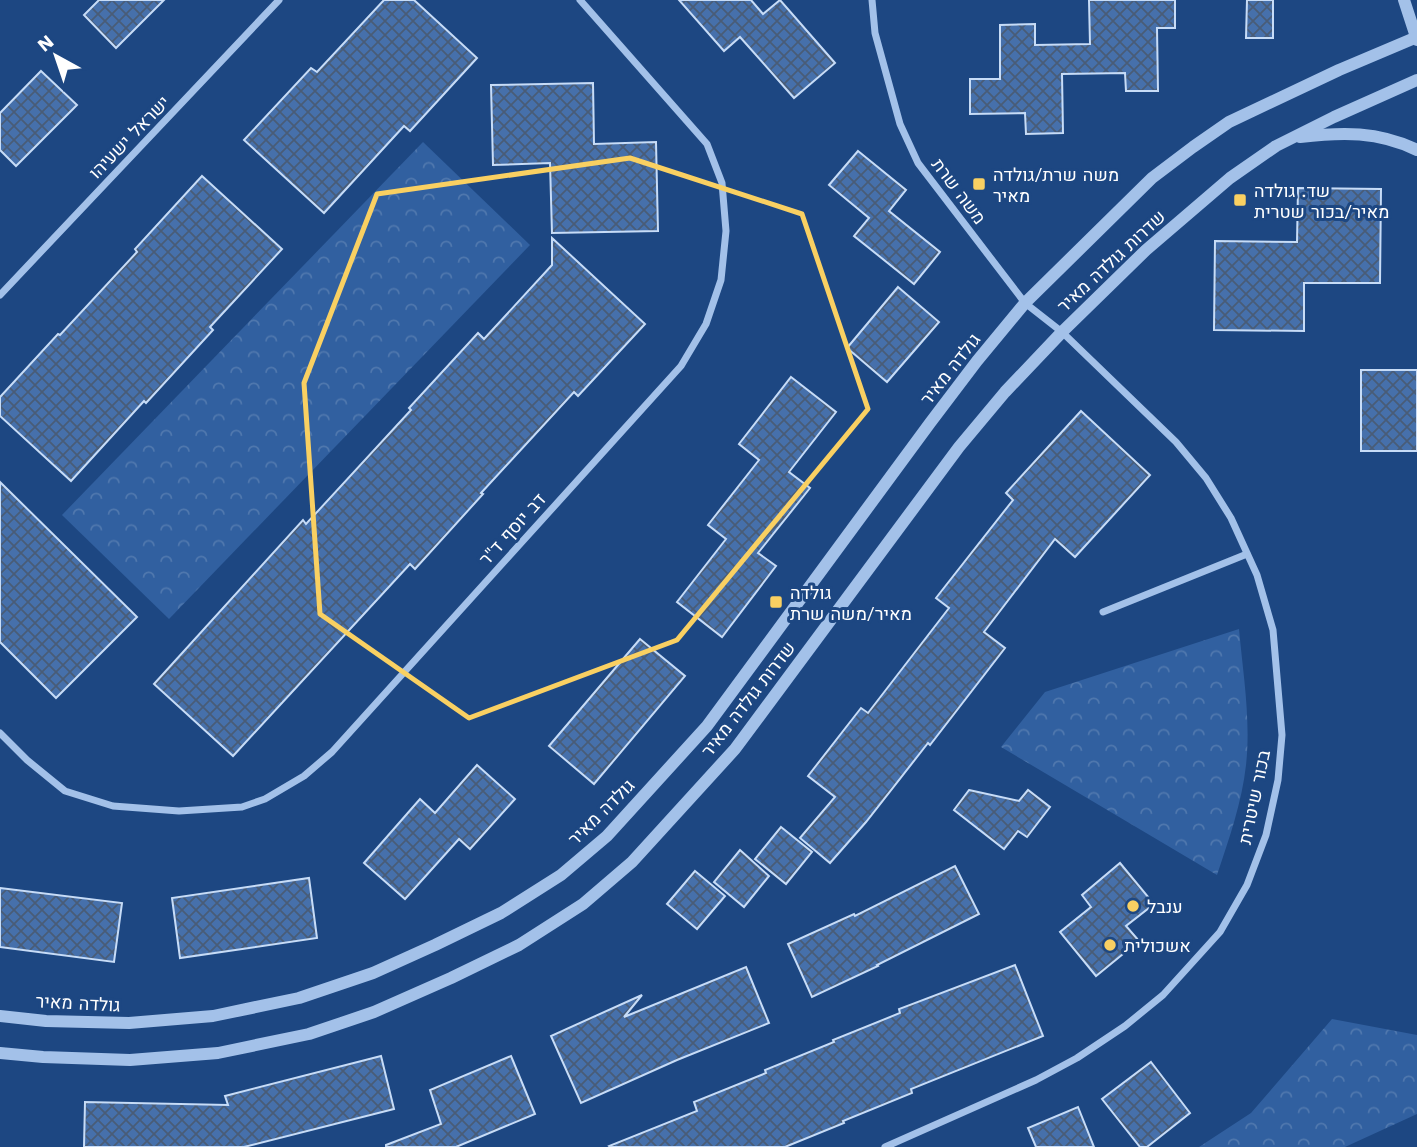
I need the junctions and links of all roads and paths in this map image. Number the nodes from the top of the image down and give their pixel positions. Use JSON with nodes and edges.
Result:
{"nodes":[{"id":1,"x":279,"y":0,"type":"edge"},
{"id":2,"x":580,"y":0,"type":"edge"},
{"id":3,"x":873,"y":0,"type":"edge"},
{"id":4,"x":1404,"y":0,"type":"edge"},
{"id":5,"x":1417,"y":38,"type":"edge"},
{"id":6,"x":1417,"y":80,"type":"edge"},
{"id":7,"x":1293,"y":138,"type":"junction"},
{"id":8,"x":1417,"y":150,"type":"edge"},
{"id":9,"x":0,"y":295,"type":"edge"},
{"id":10,"x":1025,"y":303,"type":"junction"},
{"id":11,"x":1062,"y":331,"type":"junction"},
{"id":12,"x":1247,"y":554,"type":"junction"},
{"id":13,"x":1103,"y":612,"type":"dead end"},
{"id":14,"x":0,"y":733,"type":"edge"},
{"id":15,"x":0,"y":1016,"type":"edge"},
{"id":16,"x":0,"y":1053,"type":"edge"},
{"id":17,"x":885,"y":1147,"type":"edge"}],
"edges":[{"from":1,"to":9,"type":"street","name":"ישראל ישעיהו"},
{"from":2,"to":14,"type":"street","name":"דב יוסף ד\"ר"},
{"from":3,"to":10,"type":"street","name":"משה שרת"},
{"from":4,"to":5,"type":"street"},
{"from":5,"to":10,"type":"street","name":"שדרות גולדה מאיר"},
{"from":6,"to":7,"type":"street","name":"שדרות גולדה מאיר"},
{"from":7,"to":8,"type":"street"},
{"from":7,"to":11,"type":"street","name":"שדרות גולדה מאיר"},
{"from":10,"to":11,"type":"street","name":"משה שרת"},
{"from":10,"to":15,"type":"street","name":"גולדה מאיר"},
{"from":11,"to":12,"type":"street","name":"בכור שיטרית"},
{"from":11,"to":16,"type":"street","name":"שדרות גולדה מאיר"},
{"from":12,"to":13,"type":"street"},
{"from":12,"to":17,"type":"street","name":"בכור שיטרית"}]}
